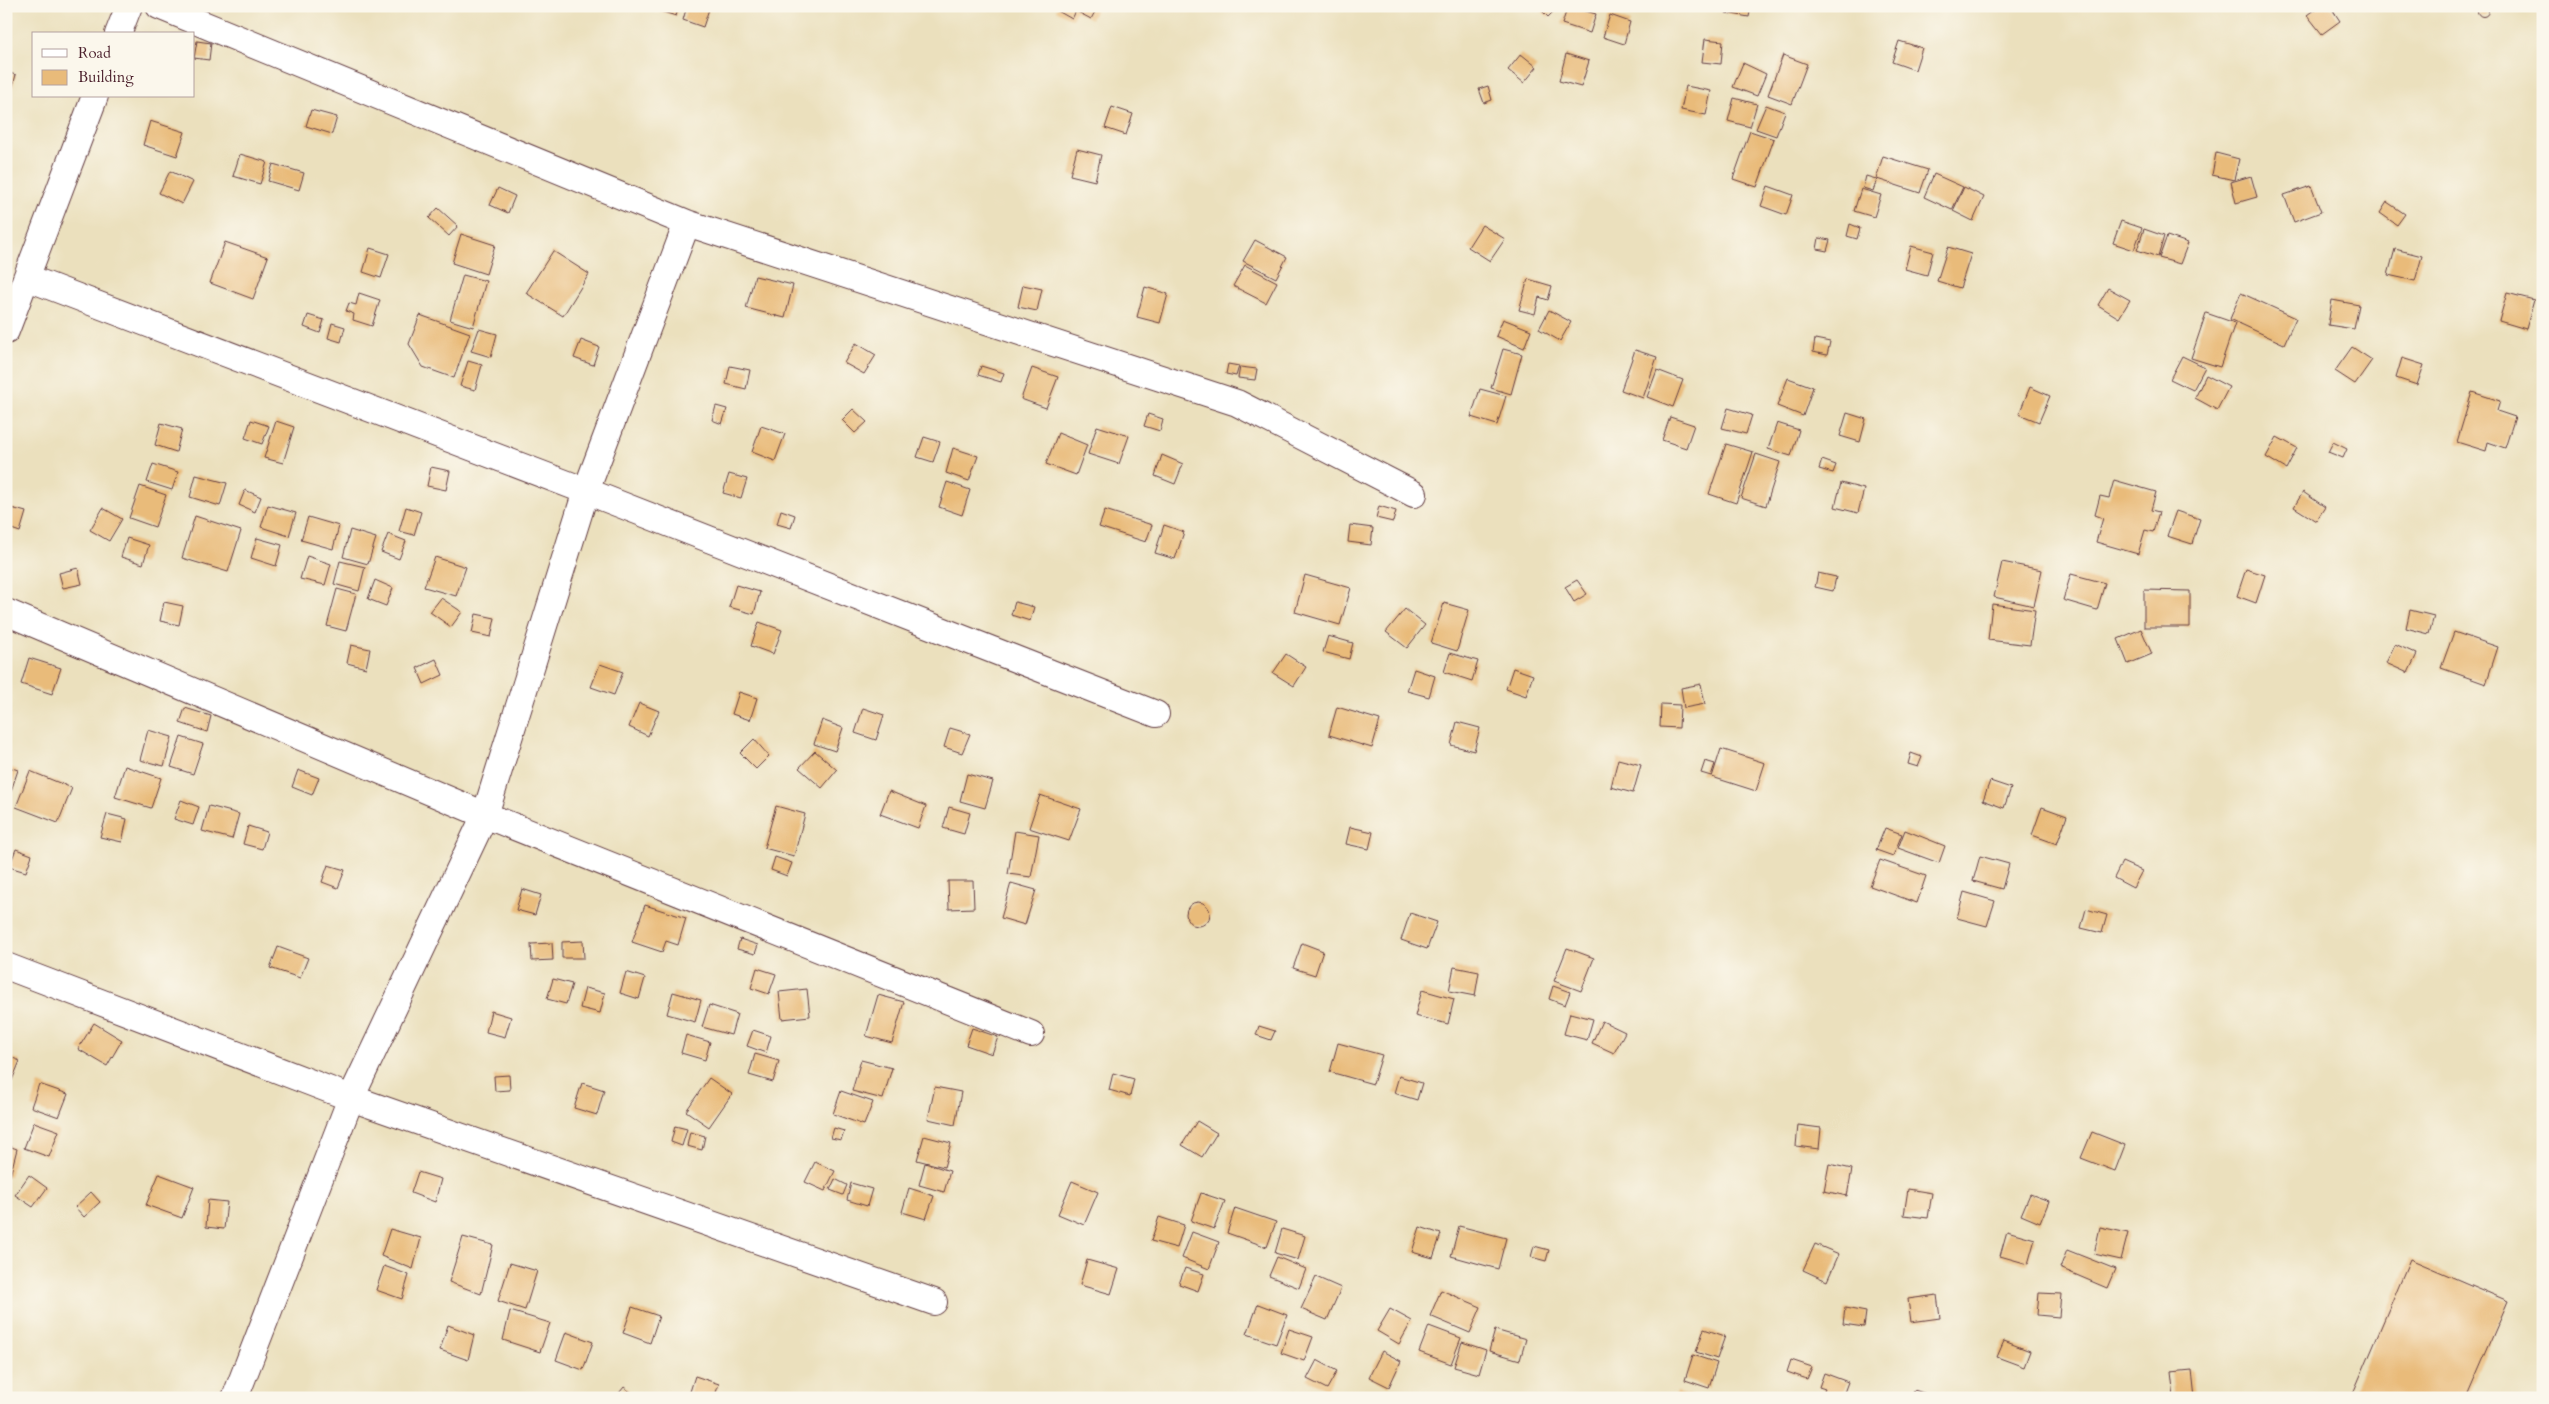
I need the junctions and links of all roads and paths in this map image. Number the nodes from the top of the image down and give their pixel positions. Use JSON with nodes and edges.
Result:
{"nodes":[{"id":1,"x":128,"y":6,"type":"edge"},
{"id":2,"x":159,"y":6,"type":"edge"},
{"id":3,"x":119,"y":32,"type":"edge"},
{"id":4,"x":94,"y":98,"type":"edge"},
{"id":5,"x":687,"y":223,"type":"junction"},
{"id":6,"x":28,"y":278,"type":"junction"},
{"id":7,"x":6,"y":331,"type":"edge"},
{"id":8,"x":586,"y":492,"type":"junction"},
{"id":9,"x":1414,"y":494,"type":"dead end"},
{"id":10,"x":6,"y":612,"type":"edge"},
{"id":11,"x":1156,"y":714,"type":"dead end"},
{"id":12,"x":485,"y":815,"type":"junction"},
{"id":13,"x":6,"y":966,"type":"edge"},
{"id":14,"x":1031,"y":1034,"type":"dead end"},
{"id":15,"x":352,"y":1098,"type":"junction"},
{"id":16,"x":934,"y":1302,"type":"dead end"},
{"id":17,"x":235,"y":1398,"type":"edge"}],
"edges":[{"from":1,"to":3,"type":"street"},
{"from":2,"to":5,"type":"street"},
{"from":4,"to":6,"type":"street"},
{"from":5,"to":8,"type":"street"},
{"from":5,"to":9,"type":"street"},
{"from":6,"to":7,"type":"street"},
{"from":6,"to":8,"type":"street"},
{"from":8,"to":11,"type":"street"},
{"from":8,"to":12,"type":"street"},
{"from":10,"to":12,"type":"street"},
{"from":12,"to":14,"type":"street"},
{"from":12,"to":15,"type":"street"},
{"from":13,"to":15,"type":"street"},
{"from":15,"to":16,"type":"street"},
{"from":15,"to":17,"type":"street"}]}
